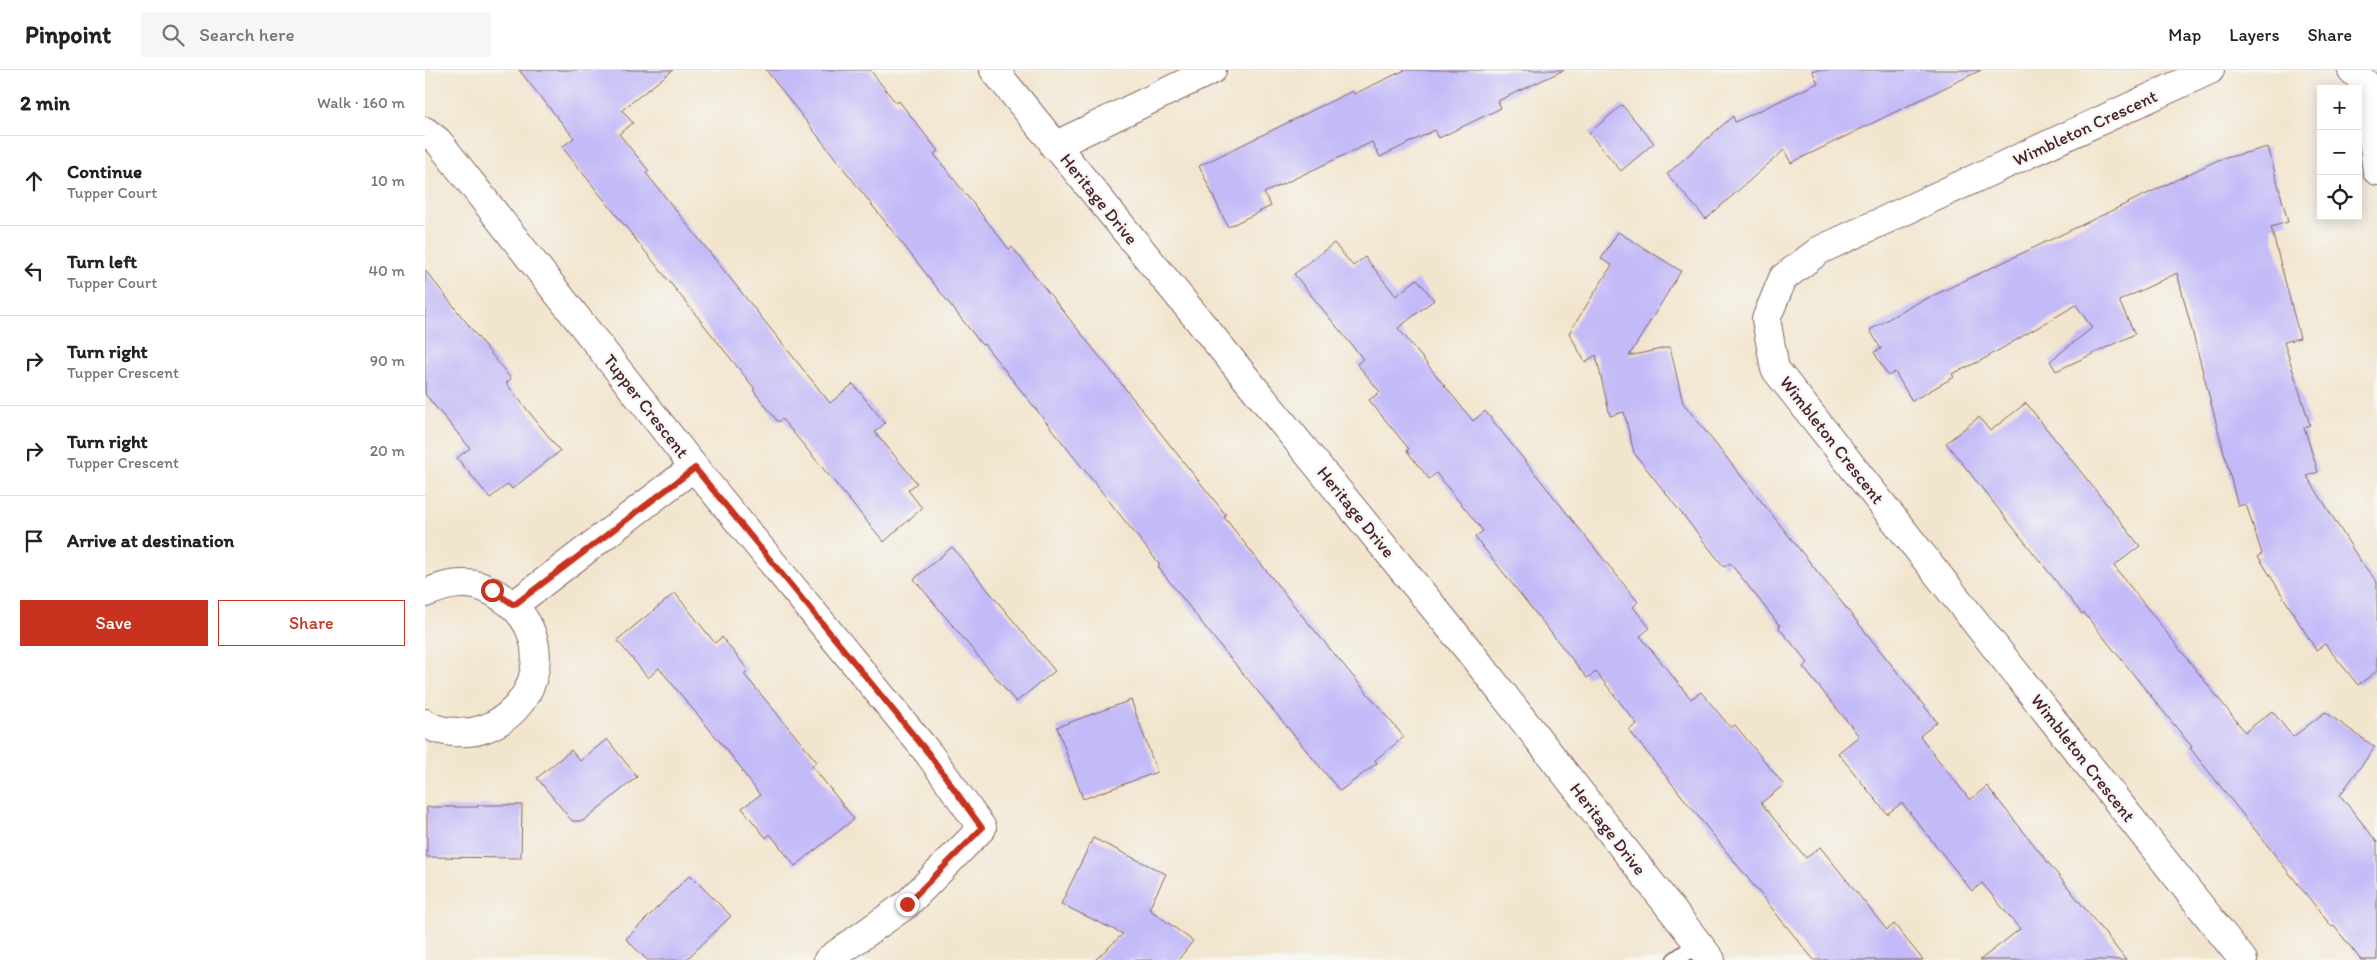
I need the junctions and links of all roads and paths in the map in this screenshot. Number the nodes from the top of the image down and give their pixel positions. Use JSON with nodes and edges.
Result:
{"nodes":[{"id":1,"x":993,"y":70,"type":"edge"},
{"id":2,"x":1212,"y":70,"type":"edge"},
{"id":3,"x":2211,"y":70,"type":"edge"},
{"id":4,"x":2352,"y":70,"type":"edge"},
{"id":5,"x":425,"y":131,"type":"edge"},
{"id":6,"x":1055,"y":146,"type":"junction"},
{"id":7,"x":2377,"y":171,"type":"edge"},
{"id":8,"x":695,"y":468,"type":"junction"},
{"id":9,"x":425,"y":593,"type":"edge"},
{"id":10,"x":514,"y":605,"type":"junction"},
{"id":11,"x":425,"y":723,"type":"edge"},
{"id":12,"x":1704,"y":952,"type":"edge"},
{"id":13,"x":828,"y":960,"type":"edge"},
{"id":14,"x":1675,"y":960,"type":"edge"},
{"id":15,"x":2243,"y":960,"type":"edge"}],
"edges":[{"from":1,"to":6,"type":"street","name":"Heritage Drive"},
{"from":2,"to":6,"type":"street"},
{"from":3,"to":15,"type":"street","name":"Wimbleton Crescent"},
{"from":4,"to":7,"type":"street"},
{"from":5,"to":8,"type":"street","name":"Tupper Crescent"},
{"from":6,"to":12,"type":"street","name":"Heritage Drive"},
{"from":8,"to":10,"type":"street"},
{"from":8,"to":13,"type":"street","name":"Tupper Crescent"},
{"from":9,"to":10,"type":"street"},
{"from":10,"to":11,"type":"street"},
{"from":12,"to":14,"type":"lane"}]}
